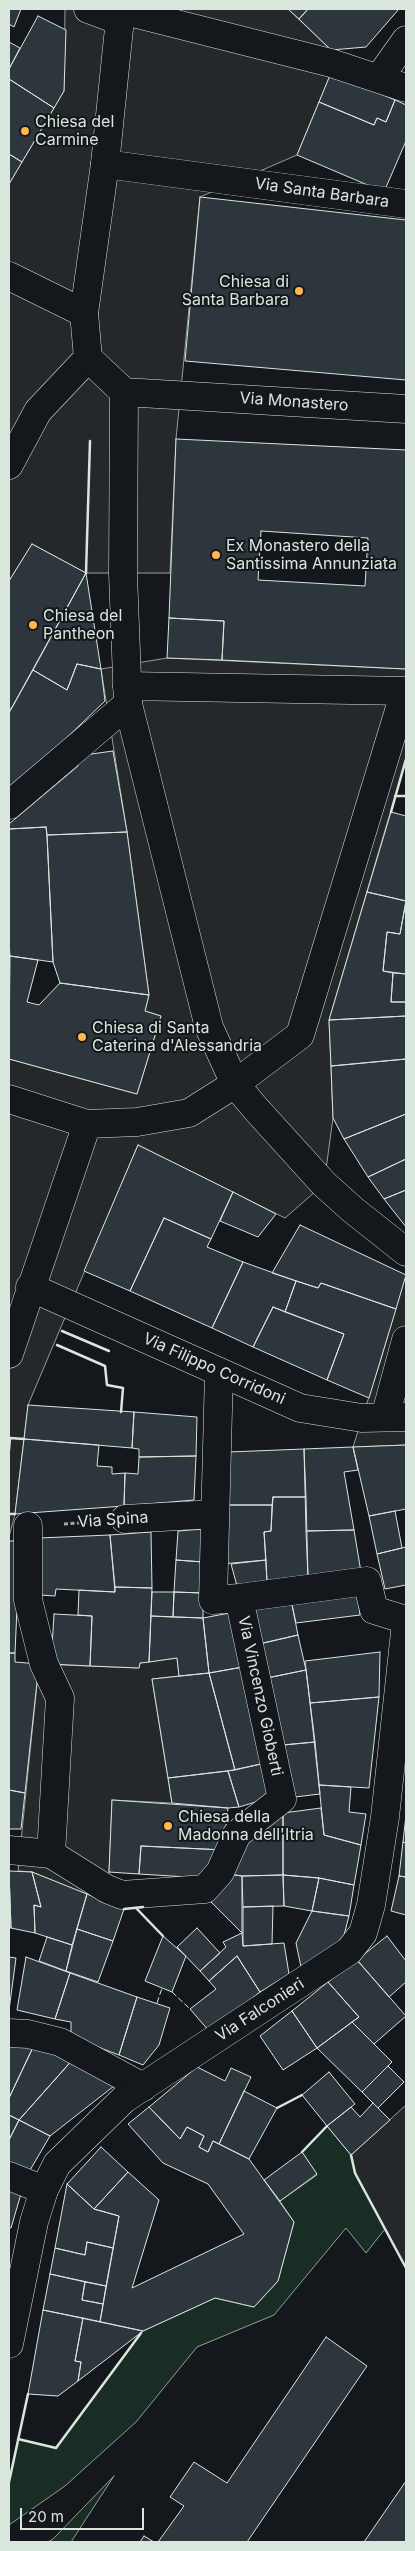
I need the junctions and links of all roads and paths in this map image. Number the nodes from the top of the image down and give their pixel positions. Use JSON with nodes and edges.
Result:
{"nodes":[{"id":1,"x":88,"y":9,"type":"edge"},
{"id":2,"x":121,"y":13,"type":"edge"},
{"id":3,"x":406,"y":40,"type":"edge"},
{"id":4,"x":379,"y":78,"type":"junction"},
{"id":5,"x":406,"y":88,"type":"edge"},
{"id":6,"x":105,"y":164,"type":"junction"},
{"id":7,"x":406,"y":204,"type":"edge"},
{"id":8,"x":9,"y":276,"type":"edge"},
{"id":9,"x":84,"y":313,"type":"junction"},
{"id":10,"x":88,"y":358,"type":"junction"},
{"id":11,"x":124,"y":392,"type":"junction"},
{"id":12,"x":406,"y":410,"type":"edge"},
{"id":13,"x":9,"y":465,"type":"edge"},
{"id":14,"x":406,"y":691,"type":"edge"},
{"id":15,"x":123,"y":694,"type":"junction"},
{"id":16,"x":9,"y":805,"type":"edge"},
{"id":17,"x":235,"y":1084,"type":"junction"},
{"id":18,"x":9,"y":1099,"type":"edge"},
{"id":19,"x":87,"y":1124,"type":"junction"},
{"id":20,"x":406,"y":1252,"type":"edge"},
{"id":21,"x":30,"y":1288,"type":"junction"},
{"id":22,"x":406,"y":1340,"type":"edge"},
{"id":23,"x":9,"y":1354,"type":"edge"},
{"id":24,"x":219,"y":1372,"type":"junction"},
{"id":25,"x":384,"y":1418,"type":"edge"},
{"id":26,"x":215,"y":1514,"type":"junction"},
{"id":27,"x":125,"y":1519,"type":"joint"},
{"id":28,"x":28,"y":1526,"type":"joint"},
{"id":29,"x":239,"y":1598,"type":"junction"},
{"id":30,"x":406,"y":1621,"type":"edge"},
{"id":31,"x":14,"y":1850,"type":"edge"},
{"id":32,"x":50,"y":1854,"type":"junction"},
{"id":33,"x":9,"y":2033,"type":"edge"},
{"id":34,"x":143,"y":2087,"type":"junction"},
{"id":35,"x":9,"y":2176,"type":"edge"},
{"id":36,"x":44,"y":2190,"type":"junction"},
{"id":37,"x":15,"y":2284,"type":"edge"},
{"id":38,"x":9,"y":2344,"type":"edge"}],
"edges":[{"from":1,"to":2,"type":"street"},
{"from":2,"to":4,"type":"street"},
{"from":2,"to":6,"type":"street"},
{"from":3,"to":4,"type":"street"},
{"from":4,"to":5,"type":"street"},
{"from":6,"to":7,"type":"street","name":"Via Santa Barbara"},
{"from":6,"to":9,"type":"street"},
{"from":8,"to":9,"type":"street"},
{"from":9,"to":10,"type":"street"},
{"from":10,"to":11,"type":"street"},
{"from":10,"to":13,"type":"street"},
{"from":11,"to":12,"type":"street","name":"Via Monastero"},
{"from":11,"to":15,"type":"street"},
{"from":14,"to":15,"type":"street"},
{"from":14,"to":17,"type":"street"},
{"from":15,"to":16,"type":"street"},
{"from":15,"to":17,"type":"street"},
{"from":17,"to":19,"type":"street"},
{"from":17,"to":20,"type":"street"},
{"from":18,"to":19,"type":"street"},
{"from":19,"to":21,"type":"street"},
{"from":21,"to":23,"type":"street"},
{"from":21,"to":24,"type":"street","name":"Via Filippo Corridoni"},
{"from":22,"to":25,"type":"street"},
{"from":24,"to":25,"type":"street","name":"Via Filippo Corridoni"},
{"from":24,"to":26,"type":"street","name":"Via Vincenzo Gioberti"},
{"from":26,"to":27,"type":"street","name":"Via Spina"},
{"from":26,"to":29,"type":"street","name":"Via Vincenzo Gioberti"},
{"from":27,"to":28,"type":"path","name":"Via Spina"},
{"from":28,"to":32,"type":"street"},
{"from":29,"to":30,"type":"street"},
{"from":29,"to":32,"type":"street","name":"Via Vincenzo Gioberti"},
{"from":30,"to":34,"type":"street","name":"Via Falconieri"},
{"from":31,"to":32,"type":"street"},
{"from":33,"to":34,"type":"street"},
{"from":34,"to":36,"type":"street","name":"Via Falconieri"},
{"from":35,"to":36,"type":"street"},
{"from":36,"to":37,"type":"street","name":"Via Falconieri"},
{"from":37,"to":38,"type":"street","name":"Via Falconieri"}]}
